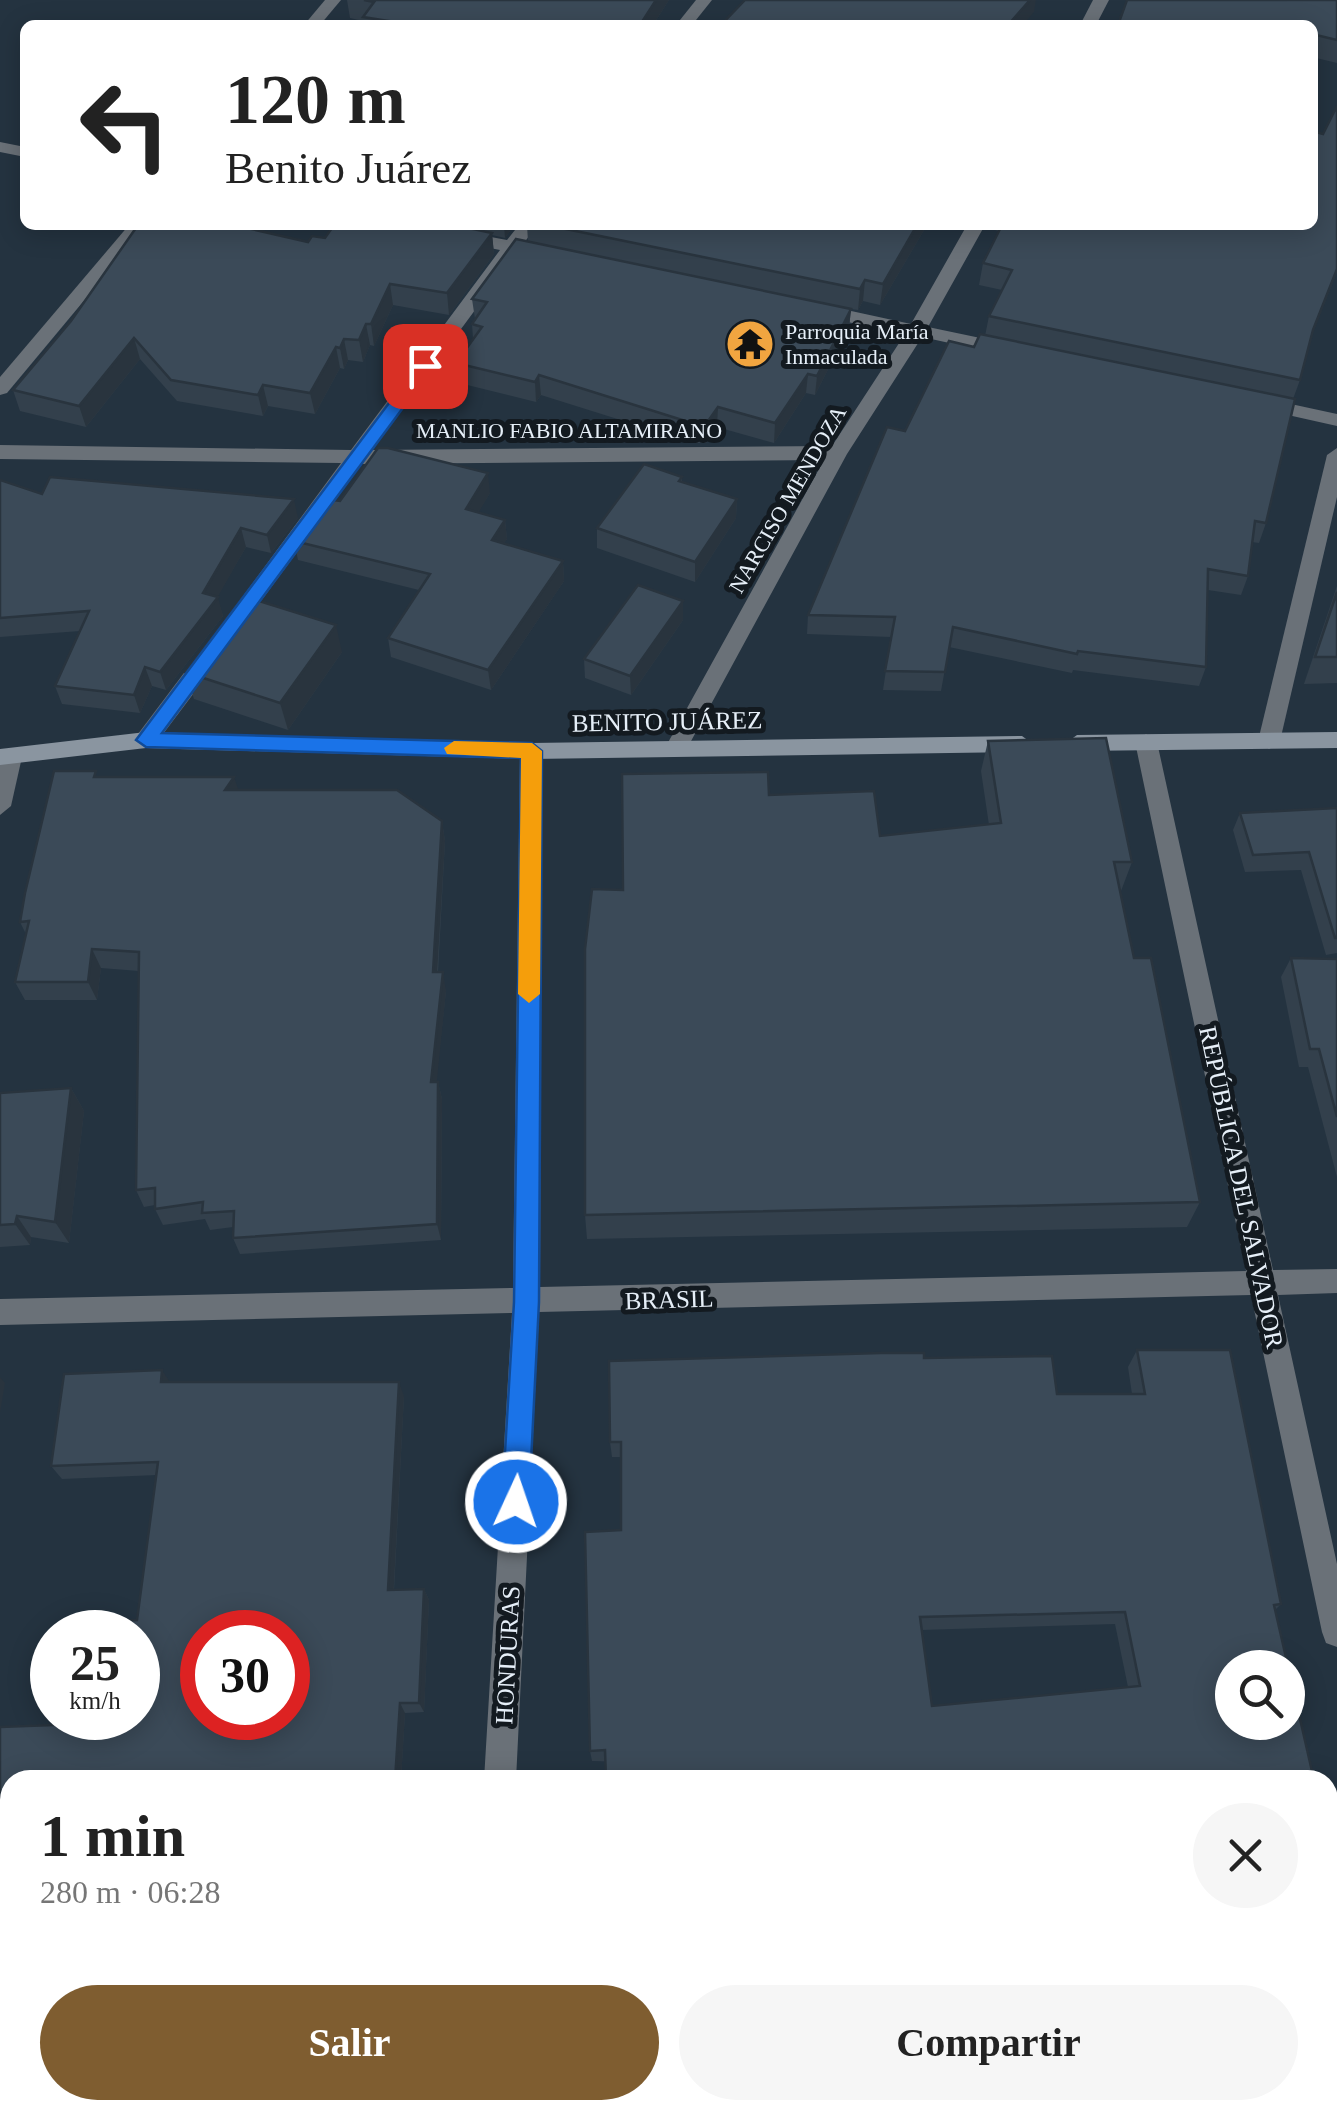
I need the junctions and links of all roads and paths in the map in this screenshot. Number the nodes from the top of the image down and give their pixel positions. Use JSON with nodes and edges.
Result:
{"nodes":[{"id":1,"x":334,"y":0,"type":"edge"},
{"id":2,"x":704,"y":0,"type":"edge"},
{"id":3,"x":316,"y":20,"type":"edge"},
{"id":4,"x":688,"y":20,"type":"edge"},
{"id":5,"x":134,"y":230,"type":"edge"},
{"id":6,"x":425,"y":230,"type":"edge"},
{"id":7,"x":524,"y":230,"type":"edge"},
{"id":8,"x":973,"y":230,"type":"edge"},
{"id":9,"x":512,"y":246,"type":"junction"},
{"id":10,"x":570,"y":258,"type":"edge"},
{"id":11,"x":802,"y":306,"type":"edge"},
{"id":12,"x":917,"y":330,"type":"junction"},
{"id":13,"x":1032,"y":355,"type":"edge"},
{"id":14,"x":0,"y":390,"type":"edge"},
{"id":15,"x":1242,"y":400,"type":"edge"},
{"id":16,"x":1337,"y":420,"type":"edge"},
{"id":17,"x":0,"y":452,"type":"edge"},
{"id":18,"x":838,"y":453,"type":"junction"},
{"id":19,"x":1337,"y":454,"type":"edge"},
{"id":20,"x":360,"y":457,"type":"junction"},
{"id":21,"x":146,"y":740,"type":"junction"},
{"id":22,"x":1337,"y":740,"type":"edge"},
{"id":23,"x":1270,"y":741,"type":"junction"},
{"id":24,"x":1146,"y":742,"type":"junction"},
{"id":25,"x":676,"y":748,"type":"junction"},
{"id":26,"x":532,"y":751,"type":"junction"},
{"id":27,"x":5,"y":757,"type":"edge"},
{"id":28,"x":0,"y":806,"type":"edge"},
{"id":29,"x":1337,"y":1281,"type":"edge"},
{"id":30,"x":1262,"y":1283,"type":"junction"},
{"id":31,"x":526,"y":1302,"type":"junction"},
{"id":32,"x":0,"y":1312,"type":"edge"},
{"id":33,"x":1337,"y":1632,"type":"edge"},
{"id":34,"x":501,"y":1770,"type":"edge"}],
"edges":[{"from":1,"to":3,"type":"street"},
{"from":2,"to":4,"type":"street"},
{"from":5,"to":14,"type":"street"},
{"from":6,"to":9,"type":"street"},
{"from":7,"to":9,"type":"street"},
{"from":8,"to":12,"type":"street","name":"NARCISO MENDOZA"},
{"from":9,"to":10,"type":"street"},
{"from":9,"to":20,"type":"street"},
{"from":11,"to":12,"type":"street"},
{"from":12,"to":13,"type":"street"},
{"from":12,"to":18,"type":"street","name":"NARCISO MENDOZA"},
{"from":15,"to":16,"type":"street"},
{"from":17,"to":20,"type":"street","name":"MANLIO FABIO ALTAMIRANO"},
{"from":18,"to":20,"type":"street","name":"MANLIO FABIO ALTAMIRANO"},
{"from":18,"to":25,"type":"street","name":"NARCISO MENDOZA"},
{"from":19,"to":23,"type":"street"},
{"from":20,"to":21,"type":"street"},
{"from":21,"to":26,"type":"street","name":"BENITO JUÁREZ"},
{"from":21,"to":27,"type":"street","name":"BENITO JUÁREZ"},
{"from":22,"to":23,"type":"street","name":"BENITO JUÁREZ"},
{"from":23,"to":24,"type":"street","name":"BENITO JUÁREZ"},
{"from":24,"to":25,"type":"street","name":"BENITO JUÁREZ"},
{"from":24,"to":30,"type":"street","name":"REPÚBLICA DEL SALVADOR"},
{"from":25,"to":26,"type":"street","name":"BENITO JUÁREZ"},
{"from":26,"to":31,"type":"street","name":"HONDURAS"},
{"from":27,"to":28,"type":"street"},
{"from":29,"to":30,"type":"street","name":"BRASIL"},
{"from":30,"to":31,"type":"street","name":"BRASIL"},
{"from":30,"to":33,"type":"street","name":"REPÚBLICA DEL SALVADOR"},
{"from":31,"to":32,"type":"street","name":"BRASIL"},
{"from":31,"to":34,"type":"street","name":"HONDURAS"}]}
